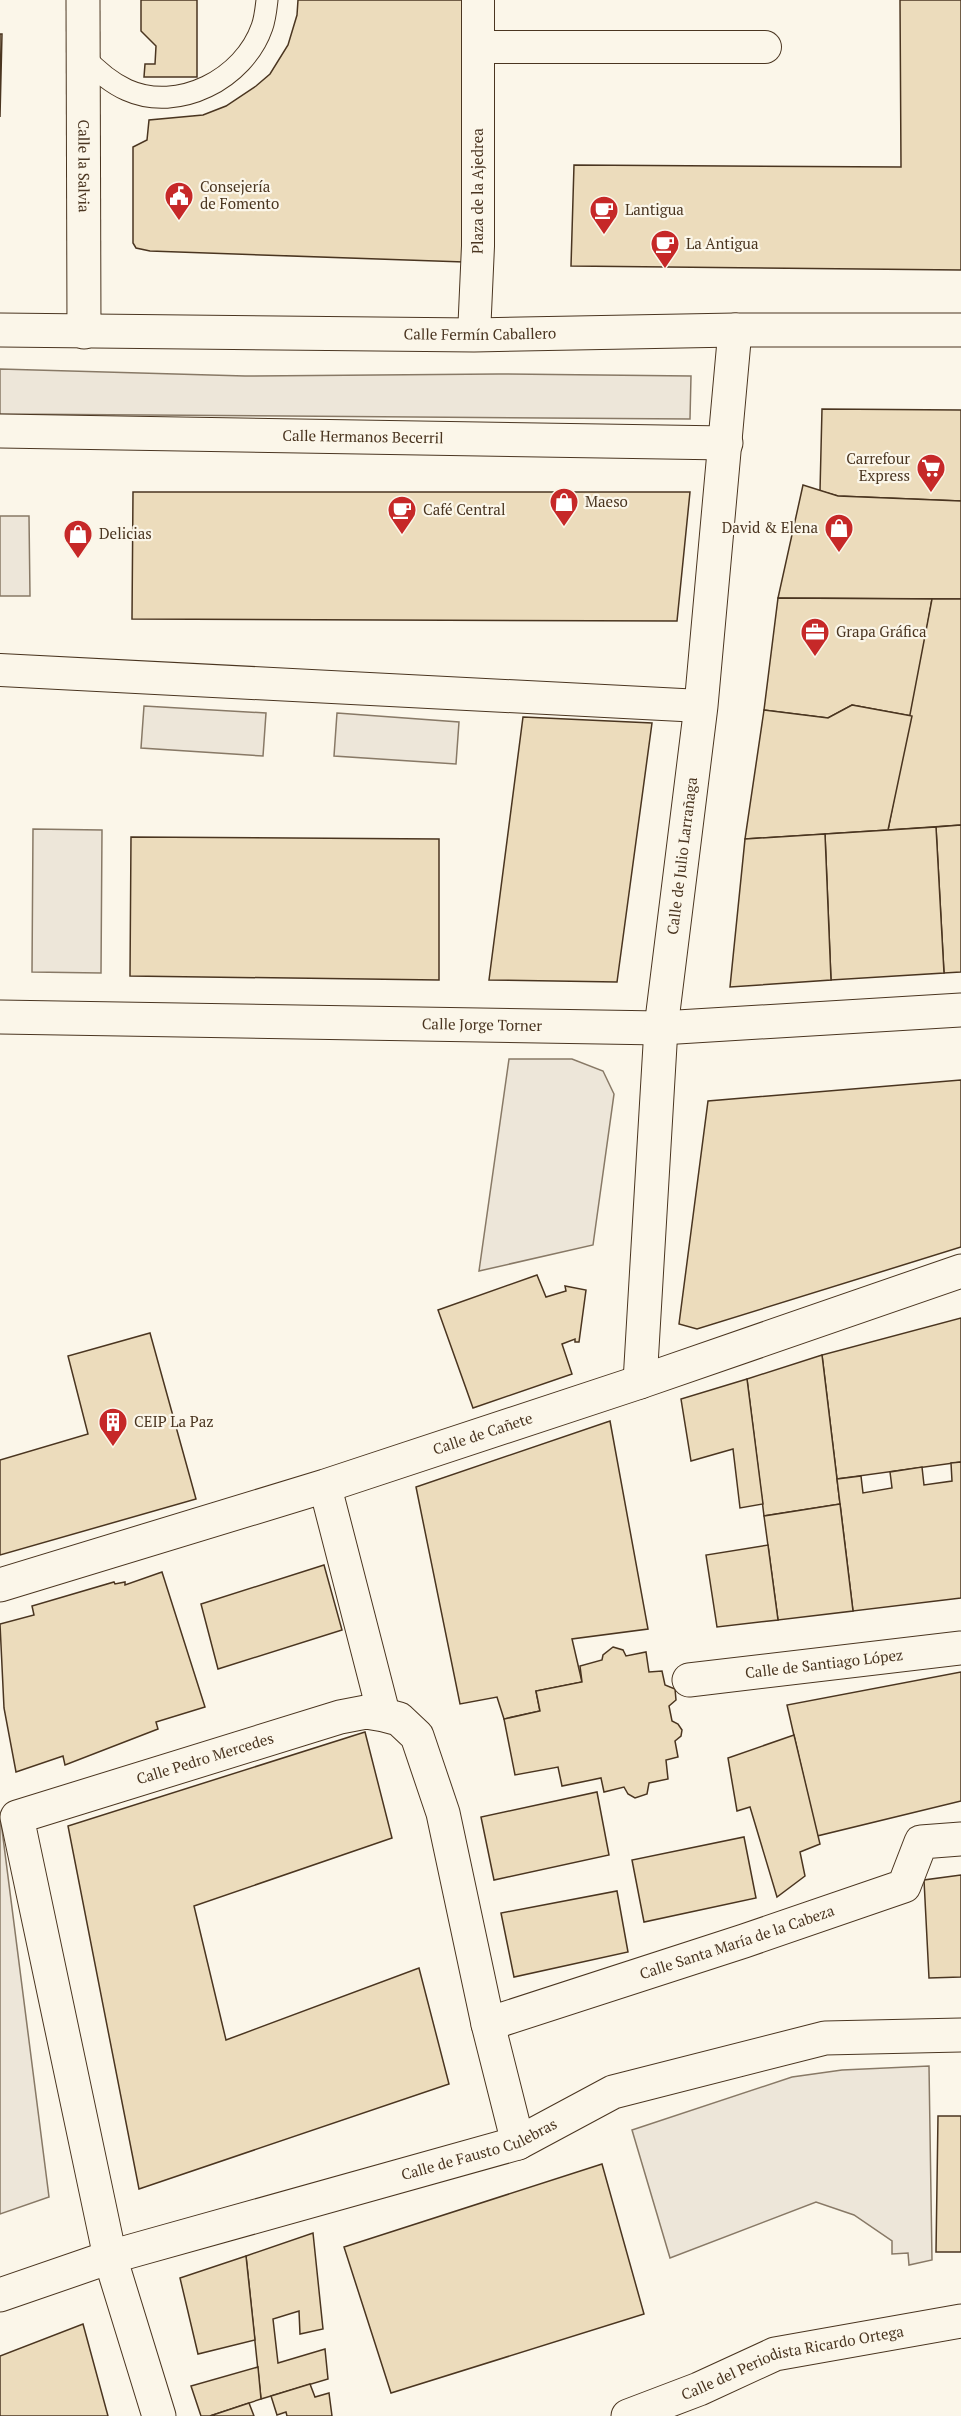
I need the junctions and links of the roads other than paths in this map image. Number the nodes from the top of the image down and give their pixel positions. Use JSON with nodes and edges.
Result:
{"nodes":[{"id":1,"x":82,"y":0,"type":"edge"},
{"id":2,"x":267,"y":0,"type":"edge"},
{"id":3,"x":478,"y":0,"type":"edge"},
{"id":4,"x":478,"y":47,"type":"junction"},
{"id":5,"x":765,"y":47,"type":"dead end"},
{"id":6,"x":83,"y":56,"type":"junction"},
{"id":7,"x":0,"y":330,"type":"edge"},
{"id":8,"x":735,"y":330,"type":"junction"},
{"id":9,"x":961,"y":330,"type":"edge"},
{"id":10,"x":84,"y":332,"type":"junction"},
{"id":11,"x":474,"y":335,"type":"junction"},
{"id":12,"x":0,"y":431,"type":"edge"},
{"id":13,"x":726,"y":443,"type":"junction"},
{"id":14,"x":0,"y":670,"type":"edge"},
{"id":15,"x":701,"y":706,"type":"junction"},
{"id":16,"x":961,"y":1010,"type":"edge"},
{"id":17,"x":0,"y":1017,"type":"edge"},
{"id":18,"x":661,"y":1028,"type":"junction"},
{"id":19,"x":961,"y":1271,"type":"edge"},
{"id":20,"x":640,"y":1382,"type":"junction"},
{"id":21,"x":325,"y":1486,"type":"junction"},
{"id":22,"x":0,"y":1585,"type":"edge"},
{"id":23,"x":961,"y":1648,"type":"edge"},
{"id":24,"x":689,"y":1680,"type":"dead end"},
{"id":25,"x":384,"y":1715,"type":"junction"},
{"id":26,"x":961,"y":1839,"type":"edge"},
{"id":27,"x":488,"y":2024,"type":"junction"},
{"id":28,"x":961,"y":2035,"type":"edge"},
{"id":29,"x":518,"y":2143,"type":"junction"},
{"id":30,"x":110,"y":2257,"type":"junction"},
{"id":31,"x":0,"y":2295,"type":"edge"},
{"id":32,"x":961,"y":2321,"type":"edge"},
{"id":33,"x":159,"y":2416,"type":"edge"},
{"id":34,"x":628,"y":2416,"type":"edge"}],
"edges":[{"from":1,"to":6,"type":"street","name":"Calle la Salvia"},
{"from":2,"to":6,"type":"lane"},
{"from":3,"to":4,"type":"street","name":"Plaza de la Ajedrea"},
{"from":4,"to":5,"type":"street"},
{"from":4,"to":11,"type":"street","name":"Plaza de la Ajedrea"},
{"from":6,"to":10,"type":"street","name":"Calle la Salvia"},
{"from":7,"to":10,"type":"street","name":"Calle Fermín Caballero"},
{"from":8,"to":9,"type":"street","name":"Calle Fermín Caballero"},
{"from":8,"to":11,"type":"street","name":"Calle Fermín Caballero"},
{"from":8,"to":13,"type":"street","name":"Calle de Julio Larrañaga"},
{"from":10,"to":11,"type":"street","name":"Calle Fermín Caballero"},
{"from":12,"to":13,"type":"street","name":"Calle Hermanos Becerril"},
{"from":13,"to":15,"type":"street","name":"Calle de Julio Larrañaga"},
{"from":14,"to":15,"type":"street"},
{"from":15,"to":18,"type":"street","name":"Calle de Julio Larrañaga"},
{"from":16,"to":18,"type":"street","name":"Calle Jorge Torner"},
{"from":17,"to":18,"type":"street","name":"Calle Jorge Torner"},
{"from":18,"to":20,"type":"street","name":"Calle de Julio Larrañaga"},
{"from":19,"to":20,"type":"street","name":"Calle de Cañete"},
{"from":20,"to":21,"type":"street","name":"Calle de Cañete"},
{"from":21,"to":22,"type":"street","name":"Calle de Cañete"},
{"from":21,"to":25,"type":"street"},
{"from":23,"to":24,"type":"street","name":"Calle de Santiago López"},
{"from":25,"to":27,"type":"street","name":"Calle Pedro Mercedes"},
{"from":25,"to":30,"type":"street","name":"Calle Pedro Mercedes"},
{"from":26,"to":27,"type":"street","name":"Calle Santa María de la Cabeza"},
{"from":27,"to":29,"type":"street","name":"Calle Pedro Mercedes"},
{"from":28,"to":29,"type":"street","name":"Calle de Fausto Culebras"},
{"from":29,"to":30,"type":"street","name":"Calle de Fausto Culebras"},
{"from":30,"to":31,"type":"street","name":"Calle de Fausto Culebras"},
{"from":30,"to":33,"type":"street"},
{"from":32,"to":34,"type":"street","name":"Calle del Periodista Ricardo Ortega"}]}
